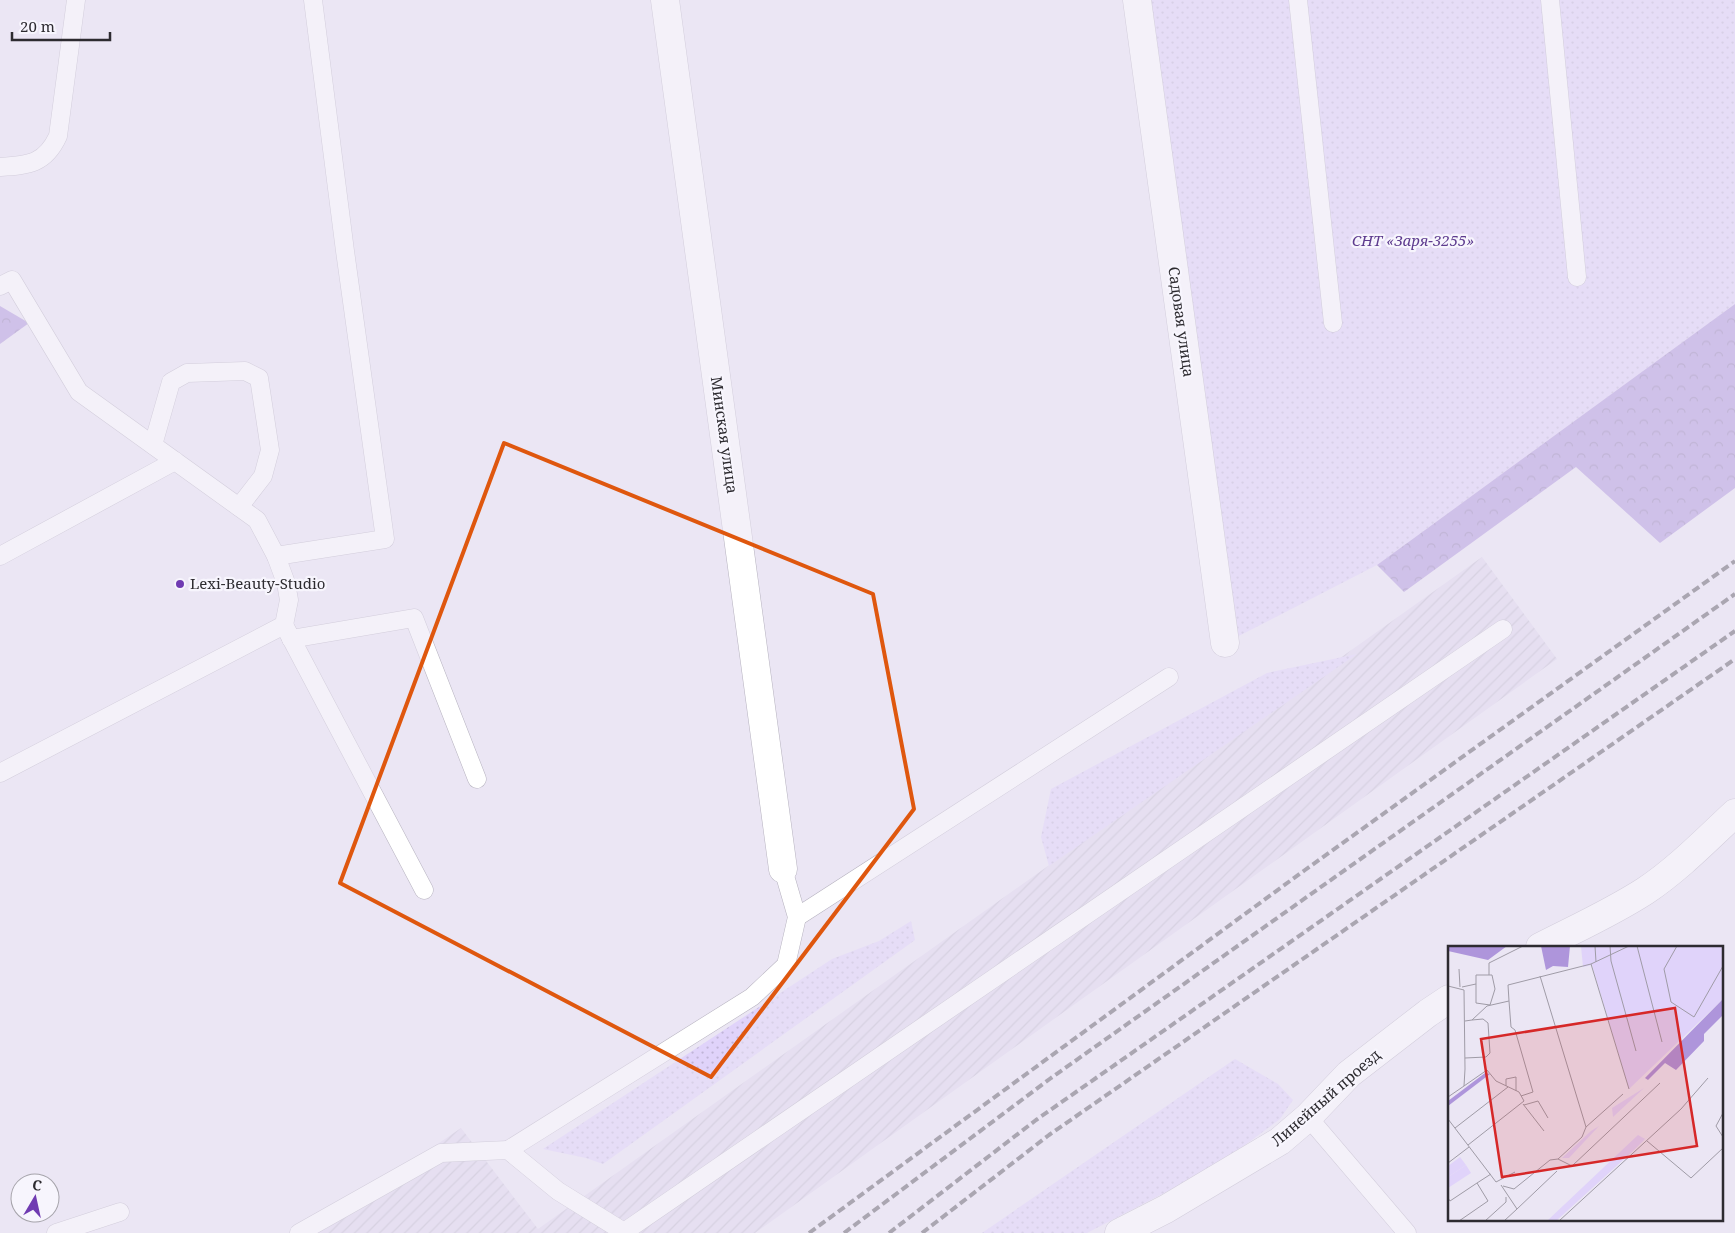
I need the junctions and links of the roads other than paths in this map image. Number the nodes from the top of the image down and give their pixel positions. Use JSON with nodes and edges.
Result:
{"nodes":[{"id":1,"x":76,"y":0,"type":"edge"},
{"id":2,"x":313,"y":0,"type":"edge"},
{"id":3,"x":665,"y":0,"type":"edge"},
{"id":4,"x":1137,"y":0,"type":"edge"},
{"id":5,"x":1298,"y":0,"type":"edge"},
{"id":6,"x":1550,"y":0,"type":"edge"},
{"id":7,"x":0,"y":167,"type":"edge"},
{"id":8,"x":1577,"y":277,"type":"dead end"},
{"id":9,"x":0,"y":286,"type":"edge"},
{"id":10,"x":1333,"y":323,"type":"dead end"},
{"id":11,"x":153,"y":445,"type":"junction"},
{"id":12,"x":175,"y":461,"type":"junction"},
{"id":13,"x":239,"y":507,"type":"junction"},
{"id":14,"x":0,"y":556,"type":"edge"},
{"id":15,"x":276,"y":556,"type":"junction"},
{"id":16,"x":1503,"y":628,"type":"dead end"},
{"id":17,"x":287,"y":632,"type":"junction"},
{"id":18,"x":1225,"y":643,"type":"dead end"},
{"id":19,"x":1168,"y":677,"type":"dead end"},
{"id":20,"x":0,"y":773,"type":"edge"},
{"id":21,"x":477,"y":779,"type":"dead end"},
{"id":22,"x":1735,"y":813,"type":"edge"},
{"id":23,"x":783,"y":869,"type":"joint"},
{"id":24,"x":424,"y":890,"type":"dead end"},
{"id":25,"x":797,"y":917,"type":"junction"},
{"id":26,"x":1542,"y":946,"type":"edge"},
{"id":27,"x":1448,"y":1000,"type":"edge"},
{"id":28,"x":1308,"y":1117,"type":"junction"},
{"id":29,"x":508,"y":1150,"type":"junction"},
{"id":30,"x":120,"y":1212,"type":"dead end"},
{"id":31,"x":56,"y":1233,"type":"edge"},
{"id":32,"x":299,"y":1233,"type":"edge"},
{"id":33,"x":1119,"y":1233,"type":"edge"},
{"id":34,"x":1407,"y":1233,"type":"edge"}],
"edges":[{"from":1,"to":7,"type":"lane"},
{"from":2,"to":15,"type":"lane"},
{"from":3,"to":23,"type":"street","name":"Минская улица"},
{"from":4,"to":18,"type":"street","name":"Садовая улица"},
{"from":5,"to":10,"type":"lane"},
{"from":6,"to":8,"type":"lane"},
{"from":9,"to":11,"type":"lane"},
{"from":11,"to":12,"type":"lane"},
{"from":11,"to":13,"type":"lane"},
{"from":12,"to":13,"type":"lane"},
{"from":12,"to":14,"type":"lane"},
{"from":13,"to":15,"type":"lane"},
{"from":15,"to":17,"type":"lane"},
{"from":16,"to":29,"type":"lane"},
{"from":17,"to":20,"type":"lane"},
{"from":17,"to":21,"type":"lane"},
{"from":17,"to":24,"type":"lane"},
{"from":19,"to":25,"type":"lane"},
{"from":22,"to":26,"type":"street"},
{"from":23,"to":25,"type":"lane"},
{"from":25,"to":29,"type":"lane"},
{"from":27,"to":28,"type":"street","name":"Линейный проезд"},
{"from":28,"to":33,"type":"street","name":"Линейный проезд"},
{"from":28,"to":34,"type":"lane"},
{"from":29,"to":32,"type":"lane"},
{"from":30,"to":31,"type":"lane"}]}
